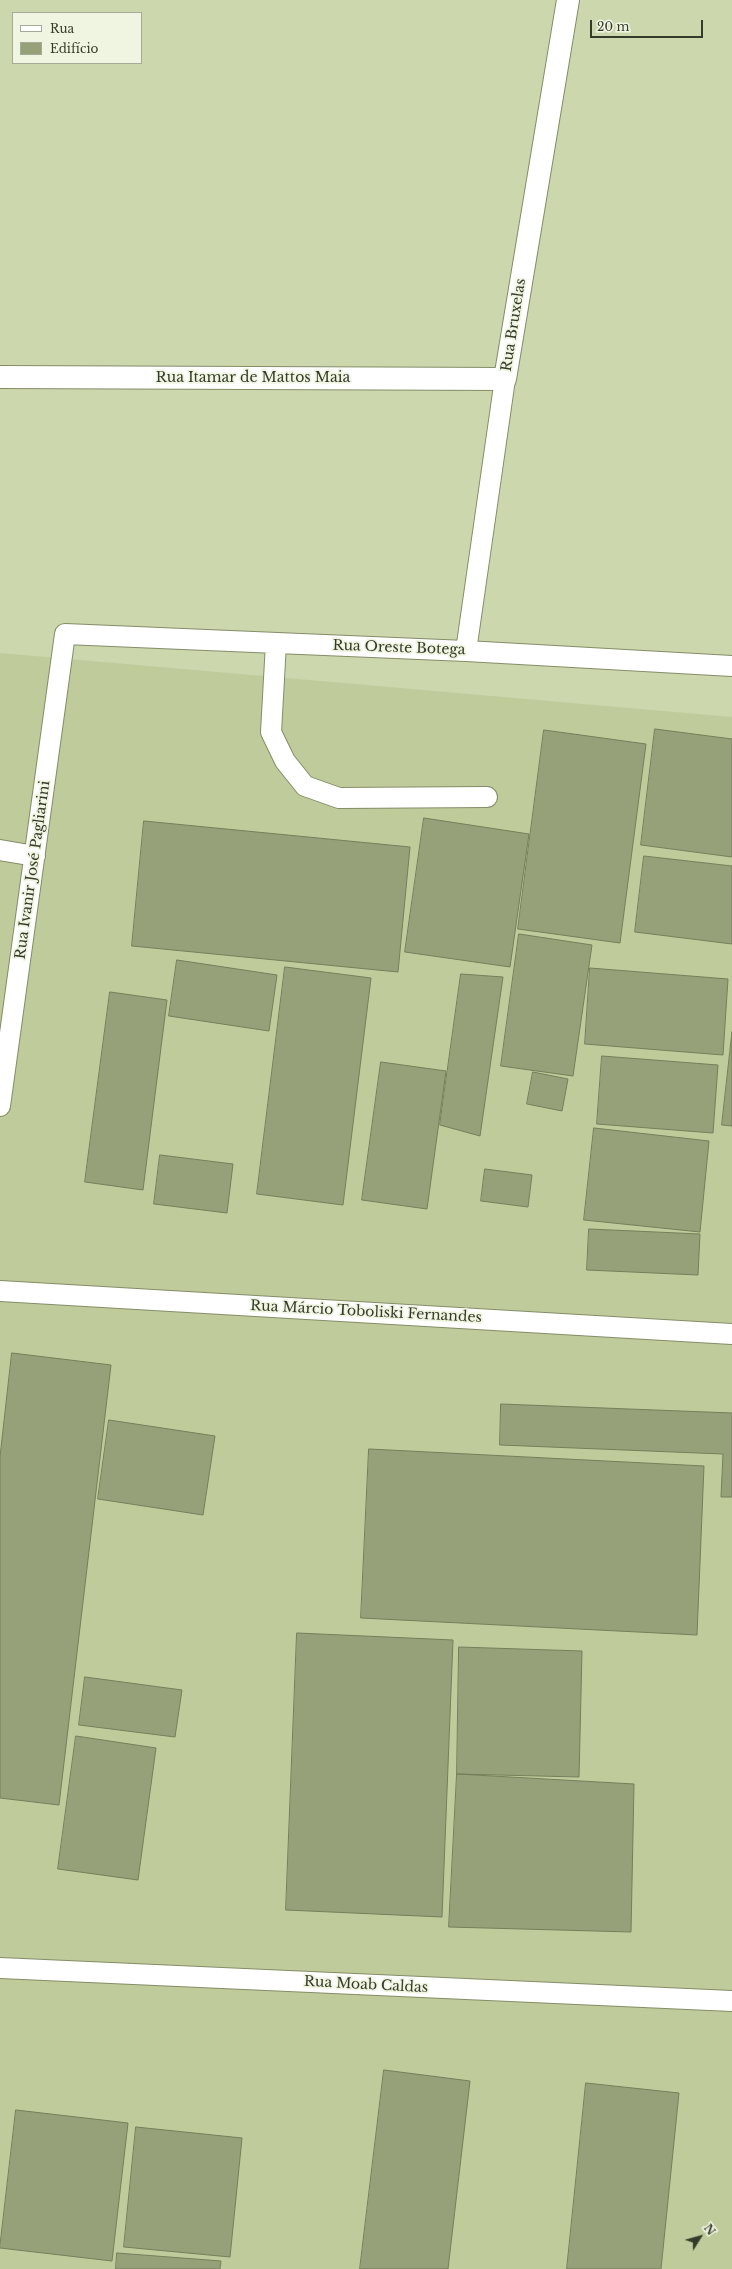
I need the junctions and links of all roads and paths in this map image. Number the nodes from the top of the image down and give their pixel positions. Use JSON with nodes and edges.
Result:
{"nodes":[{"id":1,"x":568,"y":0,"type":"edge"},
{"id":2,"x":0,"y":377,"type":"edge"},
{"id":3,"x":505,"y":379,"type":"junction"},
{"id":4,"x":65,"y":634,"type":"joint"},
{"id":5,"x":276,"y":643,"type":"junction"},
{"id":6,"x":466,"y":651,"type":"junction"},
{"id":7,"x":732,"y":666,"type":"edge"},
{"id":8,"x":487,"y":797,"type":"dead end"},
{"id":9,"x":0,"y":850,"type":"edge"},
{"id":10,"x":35,"y":856,"type":"junction"},
{"id":11,"x":0,"y":1106,"type":"edge"},
{"id":12,"x":0,"y":1291,"type":"edge"},
{"id":13,"x":732,"y":1334,"type":"edge"},
{"id":14,"x":0,"y":1968,"type":"edge"},
{"id":15,"x":732,"y":2001,"type":"edge"}],
"edges":[{"from":1,"to":3,"type":"street","name":"Rua Bruxelas"},
{"from":2,"to":3,"type":"street","name":"Rua Itamar de Mattos Maia"},
{"from":3,"to":6,"type":"lane","name":"Rua Bruxelas"},
{"from":4,"to":5,"type":"lane","name":"Rua Oreste Botega"},
{"from":4,"to":10,"type":"lane","name":"Rua Ivanir José Pagliarini"},
{"from":5,"to":6,"type":"lane","name":"Rua Oreste Botega"},
{"from":5,"to":8,"type":"lane"},
{"from":6,"to":7,"type":"lane","name":"Rua Oreste Botega"},
{"from":9,"to":10,"type":"lane"},
{"from":10,"to":11,"type":"lane","name":"Rua Ivanir José Pagliarini"},
{"from":12,"to":13,"type":"lane","name":"Rua Márcio Toboliski Fernandes"},
{"from":14,"to":15,"type":"lane","name":"Rua Moab Caldas"}]}
